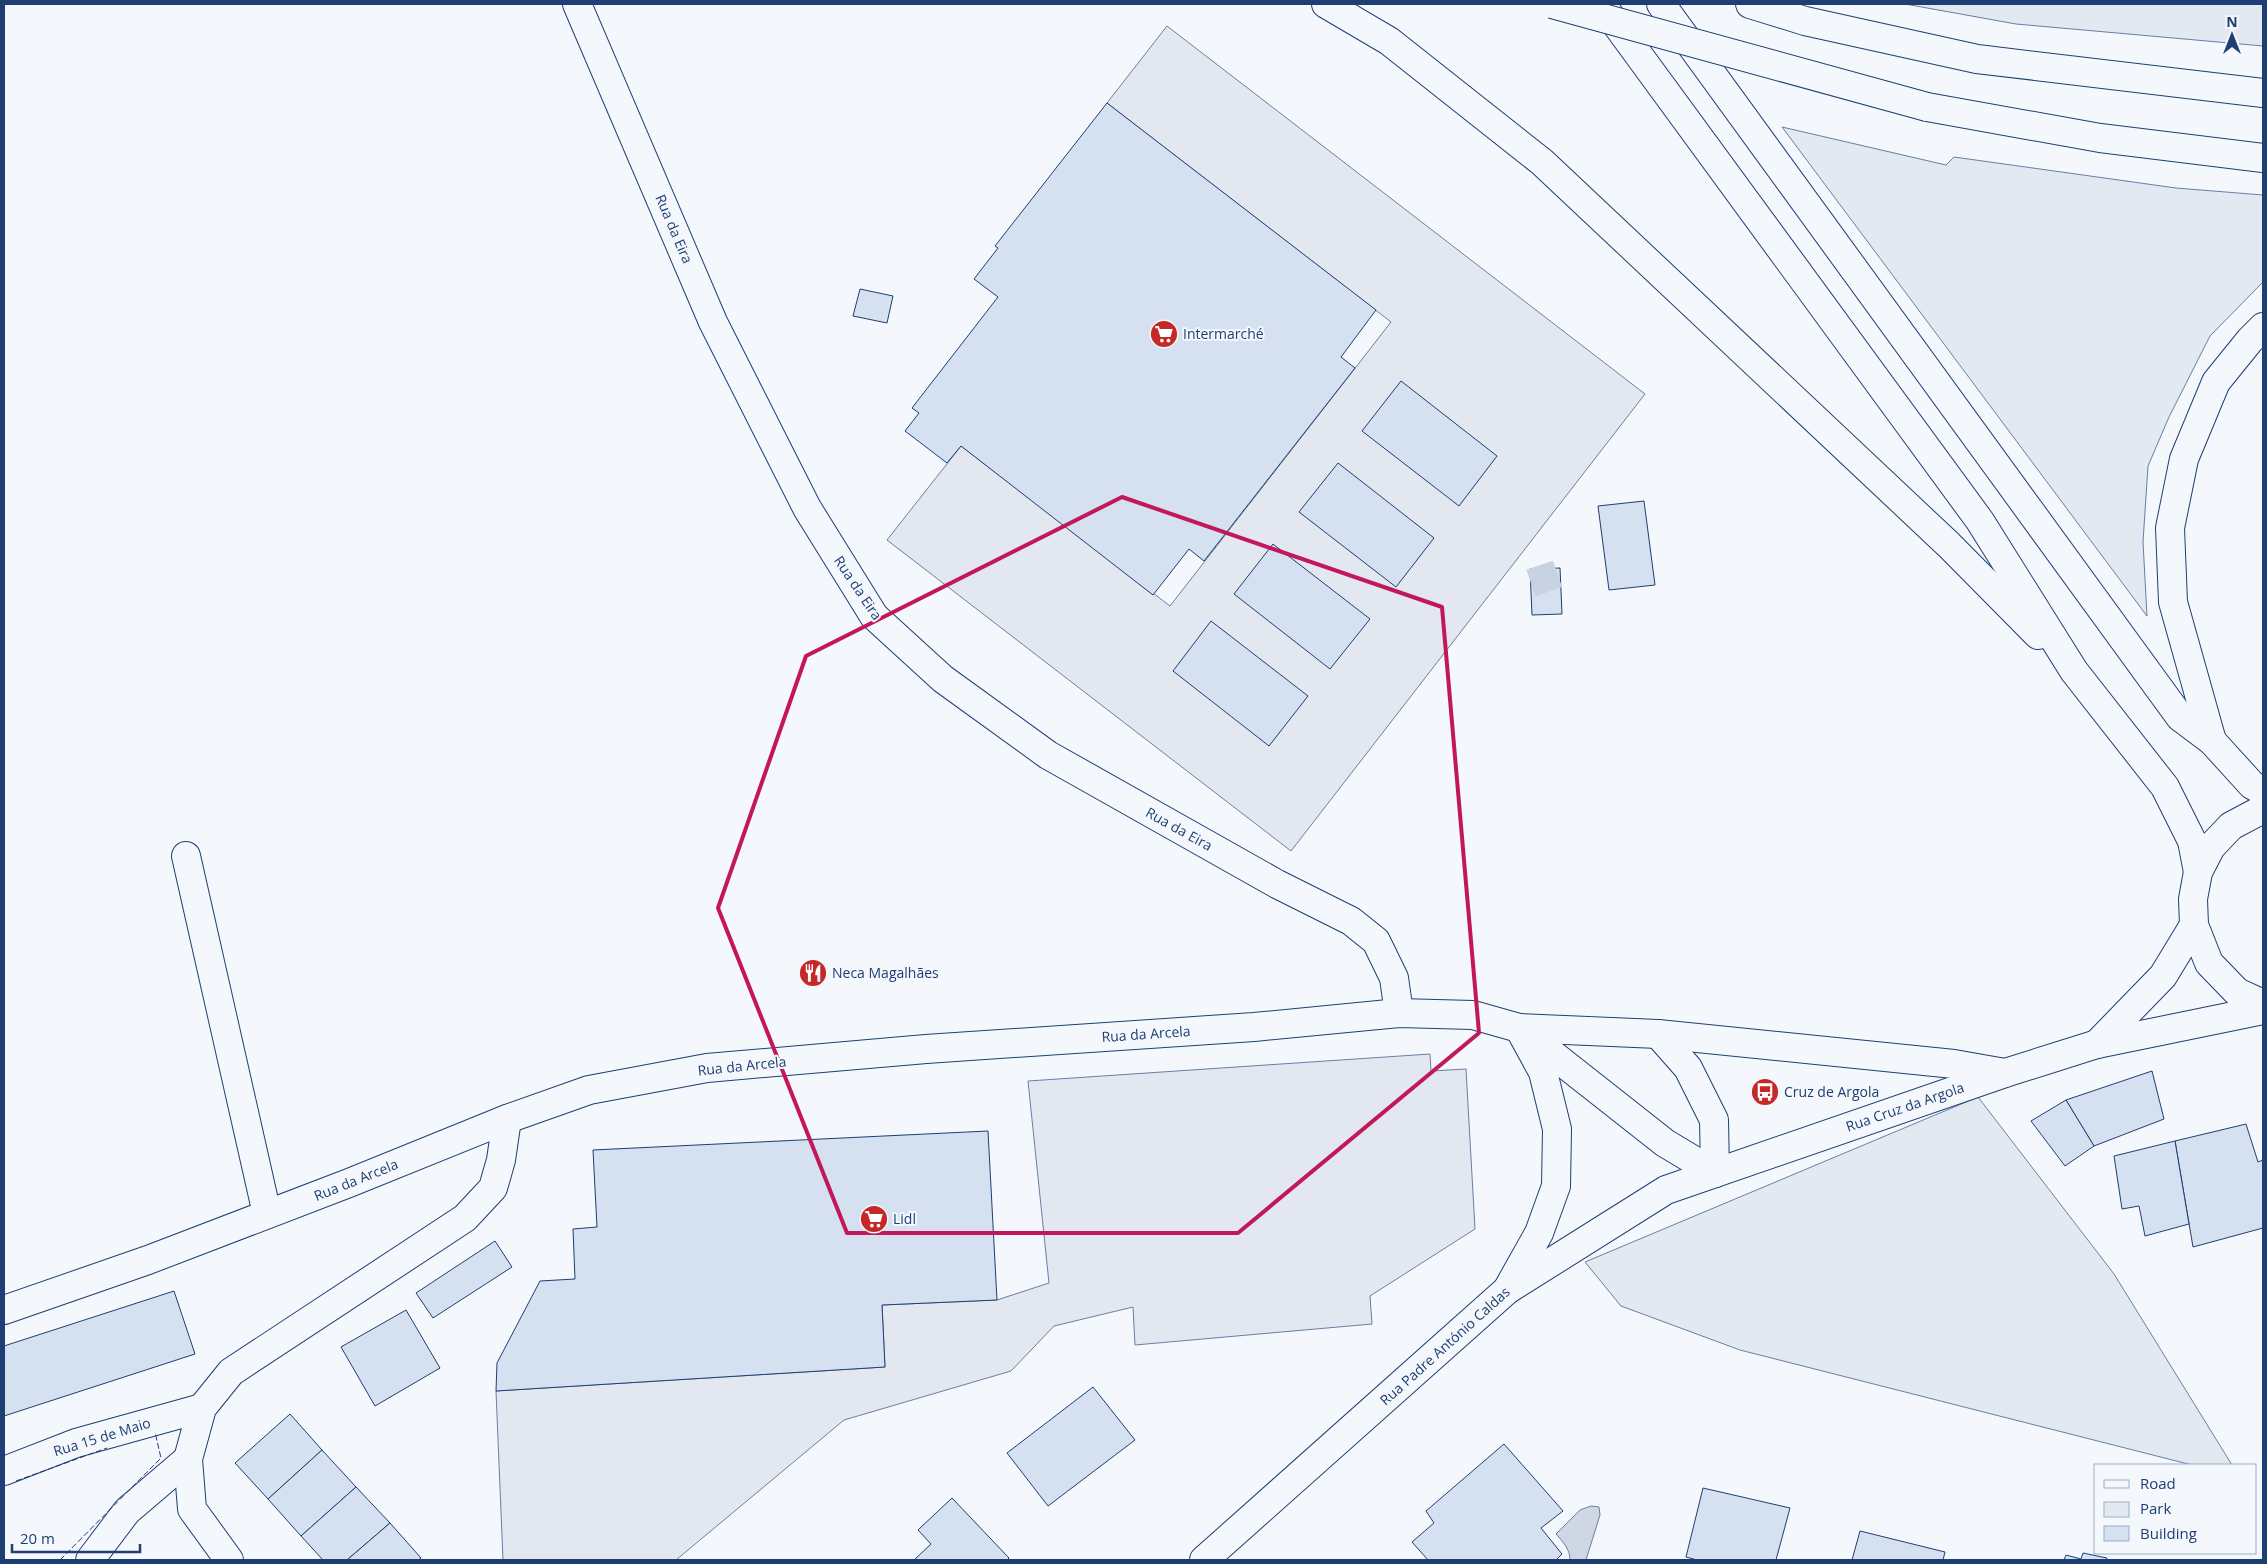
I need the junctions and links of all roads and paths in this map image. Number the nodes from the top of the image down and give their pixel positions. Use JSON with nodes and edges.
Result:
{"nodes":[{"id":1,"x":577,"y":4,"type":"edge"},
{"id":2,"x":1326,"y":4,"type":"edge"},
{"id":3,"x":1552,"y":4,"type":"edge"},
{"id":4,"x":1601,"y":4,"type":"edge"},
{"id":5,"x":1661,"y":4,"type":"edge"},
{"id":6,"x":1750,"y":4,"type":"edge"},
{"id":7,"x":2263,"y":93,"type":"edge"},
{"id":8,"x":2263,"y":158,"type":"edge"},
{"id":9,"x":2263,"y":327,"type":"edge"},
{"id":10,"x":2074,"y":672,"type":"junction"},
{"id":11,"x":2212,"y":741,"type":"junction"},
{"id":12,"x":2263,"y":791,"type":"edge"},
{"id":13,"x":2263,"y":809,"type":"edge"},
{"id":14,"x":186,"y":856,"type":"dead end"},
{"id":15,"x":2198,"y":872,"type":"junction"},
{"id":16,"x":2194,"y":925,"type":"junction"},
{"id":17,"x":2263,"y":1004,"type":"edge"},
{"id":18,"x":2263,"y":1010,"type":"edge"},
{"id":19,"x":1399,"y":1014,"type":"junction"},
{"id":20,"x":1519,"y":1028,"type":"junction"},
{"id":21,"x":1658,"y":1034,"type":"junction"},
{"id":22,"x":2097,"y":1044,"type":"junction"},
{"id":23,"x":2005,"y":1073,"type":"junction"},
{"id":24,"x":507,"y":1118,"type":"junction"},
{"id":25,"x":1715,"y":1173,"type":"junction"},
{"id":26,"x":267,"y":1214,"type":"junction"},
{"id":27,"x":1507,"y":1290,"type":"junction"},
{"id":28,"x":4,"y":1310,"type":"edge"},
{"id":29,"x":202,"y":1408,"type":"junction"},
{"id":30,"x":188,"y":1459,"type":"junction"},
{"id":31,"x":4,"y":1471,"type":"edge"},
{"id":32,"x":90,"y":1560,"type":"edge"},
{"id":33,"x":229,"y":1560,"type":"edge"},
{"id":34,"x":1204,"y":1560,"type":"edge"}],
"edges":[{"from":1,"to":19,"type":"main road","name":"Rua da Eira"},
{"from":2,"to":10,"type":"main road"},
{"from":3,"to":8,"type":"main road","bridge":true},
{"from":4,"to":10,"type":"main road"},
{"from":5,"to":11,"type":"main road"},
{"from":6,"to":7,"type":"main road"},
{"from":9,"to":11,"type":"main road"},
{"from":10,"to":15,"type":"main road"},
{"from":11,"to":12,"type":"main road"},
{"from":13,"to":15,"type":"main road"},
{"from":14,"to":26,"type":"main road"},
{"from":15,"to":16,"type":"main road"},
{"from":16,"to":17,"type":"main road"},
{"from":16,"to":22,"type":"main road"},
{"from":18,"to":22,"type":"main road","name":"Rua Cruz da Argola"},
{"from":19,"to":20,"type":"main road","name":"Rua da Arcela"},
{"from":19,"to":24,"type":"main road","name":"Rua da Arcela"},
{"from":20,"to":21,"type":"main road"},
{"from":20,"to":25,"type":"main road"},
{"from":20,"to":27,"type":"main road"},
{"from":21,"to":23,"type":"main road"},
{"from":21,"to":25,"type":"main road"},
{"from":22,"to":23,"type":"main road","name":"Rua Cruz da Argola"},
{"from":23,"to":25,"type":"main road","name":"Rua Cruz da Argola"},
{"from":24,"to":26,"type":"main road","name":"Rua da Arcela"},
{"from":24,"to":29,"type":"main road"},
{"from":25,"to":27,"type":"main road","name":"Rua Padre António Caldas"},
{"from":26,"to":28,"type":"main road","name":"Rua da Arcela"},
{"from":27,"to":34,"type":"main road","name":"Rua Padre António Caldas"},
{"from":29,"to":30,"type":"main road"},
{"from":29,"to":31,"type":"main road","name":"Rua 15 de Maio"},
{"from":30,"to":32,"type":"main road"},
{"from":30,"to":33,"type":"main road"}]}
